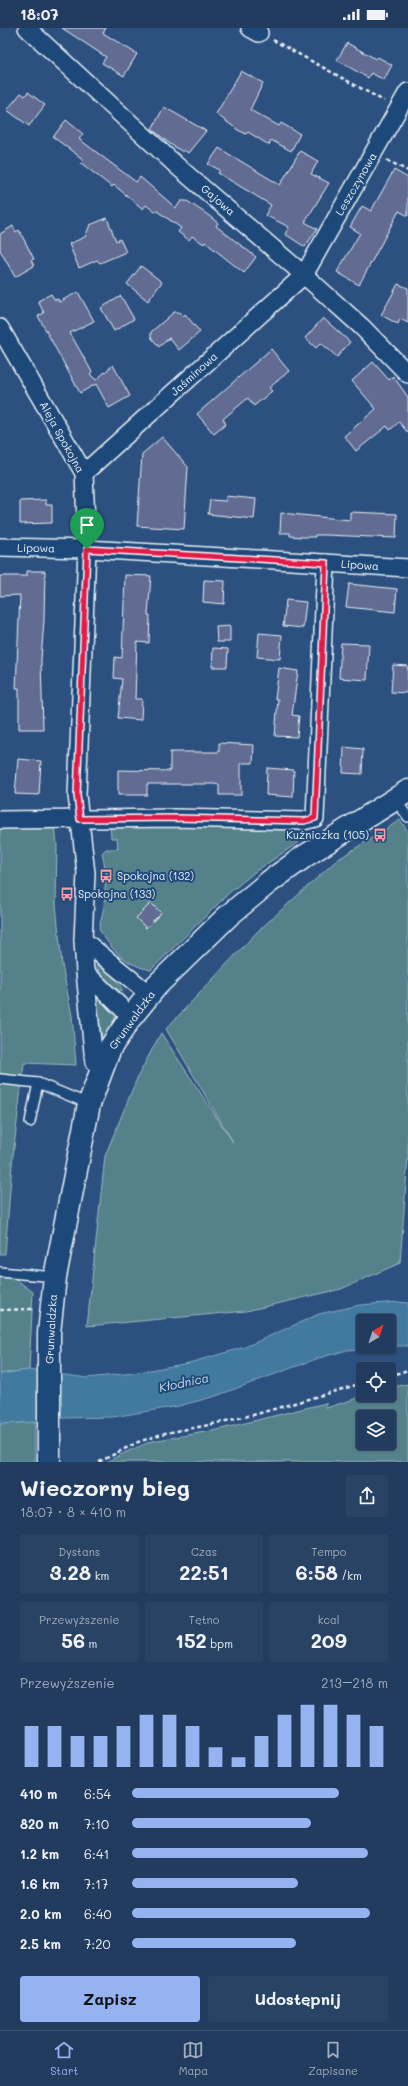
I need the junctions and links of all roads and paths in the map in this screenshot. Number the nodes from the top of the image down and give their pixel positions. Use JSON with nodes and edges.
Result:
{"nodes":[{"id":1,"x":26,"y":28,"type":"edge"},
{"id":2,"x":254,"y":30,"type":"edge"},
{"id":3,"x":408,"y":92,"type":"edge"},
{"id":4,"x":399,"y":109,"type":"junction"},
{"id":5,"x":374,"y":153,"type":"junction"},
{"id":6,"x":408,"y":171,"type":"edge"},
{"id":7,"x":304,"y":275,"type":"junction"},
{"id":8,"x":0,"y":328,"type":"edge"},
{"id":9,"x":408,"y":374,"type":"edge"},
{"id":10,"x":84,"y":473,"type":"junction"},
{"id":11,"x":0,"y":547,"type":"edge"},
{"id":12,"x":87,"y":549,"type":"junction"},
{"id":13,"x":326,"y":563,"type":"junction"},
{"id":14,"x":408,"y":568,"type":"edge"},
{"id":15,"x":402,"y":795,"type":"edge"},
{"id":16,"x":408,"y":817,"type":"edge"},
{"id":17,"x":80,"y":819,"type":"junction"},
{"id":18,"x":0,"y":820,"type":"edge"},
{"id":19,"x":83,"y":940,"type":"junction"},
{"id":20,"x":85,"y":972,"type":"junction"},
{"id":21,"x":150,"y":994,"type":"junction"},
{"id":22,"x":131,"y":1017,"type":"junction"},
{"id":23,"x":102,"y":1067,"type":"junction"},
{"id":24,"x":0,"y":1079,"type":"edge"},
{"id":25,"x":38,"y":1084,"type":"junction"},
{"id":26,"x":89,"y":1104,"type":"junction"},
{"id":27,"x":30,"y":1122,"type":"dead end"},
{"id":28,"x":0,"y":1272,"type":"edge"},
{"id":29,"x":55,"y":1277,"type":"junction"},
{"id":30,"x":51,"y":1309,"type":"junction"},
{"id":31,"x":0,"y":1310,"type":"edge"},
{"id":32,"x":408,"y":1370,"type":"edge"},
{"id":33,"x":396,"y":1374,"type":"edge"},
{"id":34,"x":356,"y":1385,"type":"edge"},
{"id":35,"x":49,"y":1462,"type":"edge"},
{"id":36,"x":99,"y":1462,"type":"edge"}],
"edges":[{"from":1,"to":7,"type":"street","name":"Gajowa"},
{"from":2,"to":4,"type":"path"},
{"from":3,"to":4,"type":"street","name":"Leszczynowa"},
{"from":4,"to":5,"type":"street","name":"Leszczynowa"},
{"from":5,"to":6,"type":"path"},
{"from":5,"to":7,"type":"street","name":"Leszczynowa"},
{"from":7,"to":9,"type":"street","name":"Gajowa"},
{"from":7,"to":10,"type":"street","name":"Jaśminowa"},
{"from":8,"to":10,"type":"street","name":"Aleja Spokojna"},
{"from":10,"to":12,"type":"street","name":"Aleja Spokojna"},
{"from":11,"to":12,"type":"street","name":"Lipowa"},
{"from":12,"to":13,"type":"street","name":"Lipowa"},
{"from":12,"to":17,"type":"street","name":"Aleja Spokojna"},
{"from":13,"to":14,"type":"street","name":"Lipowa"},
{"from":13,"to":17,"type":"street"},
{"from":15,"to":16,"type":"lane"},
{"from":15,"to":21,"type":"street","name":"Grunwaldzka"},
{"from":17,"to":18,"type":"street"},
{"from":17,"to":19,"type":"street","name":"Aleja Spokojna"},
{"from":19,"to":20,"type":"street","name":"Aleja Spokojna"},
{"from":19,"to":21,"type":"street"},
{"from":20,"to":22,"type":"street"},
{"from":20,"to":23,"type":"street","name":"Aleja Spokojna"},
{"from":21,"to":22,"type":"street","name":"Grunwaldzka"},
{"from":22,"to":23,"type":"street","name":"Grunwaldzka"},
{"from":23,"to":26,"type":"street","name":"Grunwaldzka"},
{"from":24,"to":25,"type":"lane"},
{"from":25,"to":26,"type":"lane"},
{"from":25,"to":27,"type":"lane"},
{"from":26,"to":29,"type":"street","name":"Grunwaldzka"},
{"from":28,"to":29,"type":"lane"},
{"from":29,"to":30,"type":"street","name":"Grunwaldzka"},
{"from":30,"to":31,"type":"path"},
{"from":30,"to":35,"type":"street","name":"Grunwaldzka"},
{"from":32,"to":33,"type":"path"},
{"from":34,"to":36,"type":"path"}]}
